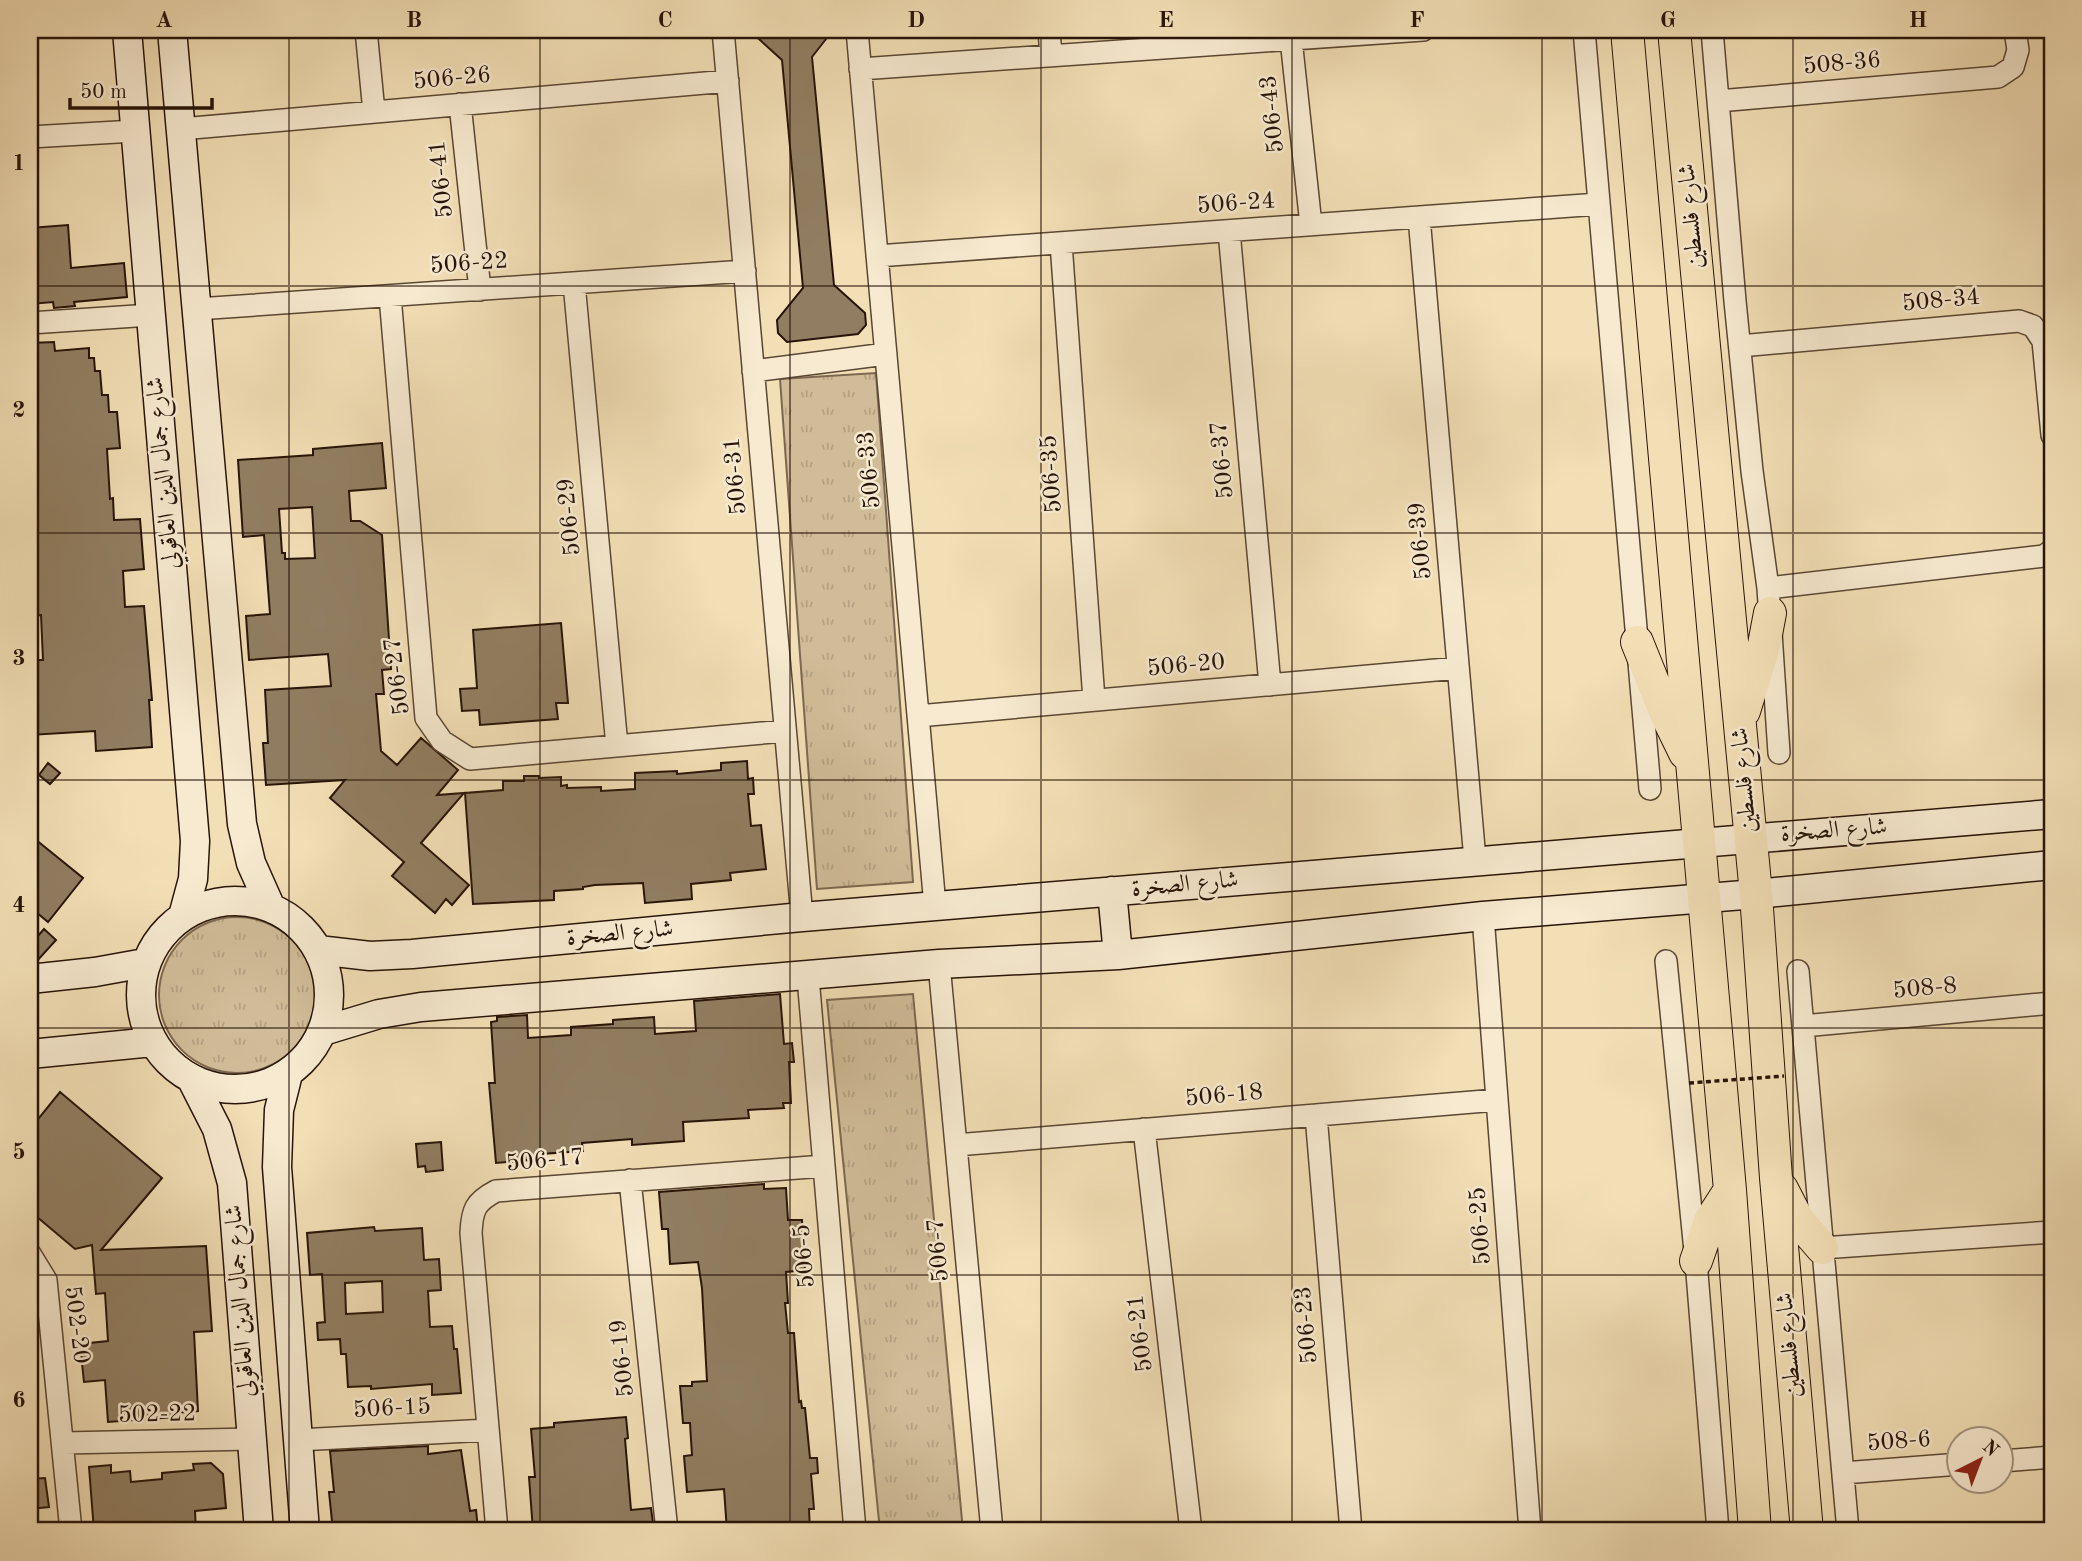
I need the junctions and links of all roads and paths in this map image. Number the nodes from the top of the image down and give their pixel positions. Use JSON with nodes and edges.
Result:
{"nodes":[{"id":1,"x":127,"y":30,"type":"edge"},
{"id":2,"x":172,"y":30,"type":"edge"},
{"id":3,"x":366,"y":30,"type":"edge"},
{"id":4,"x":723,"y":30,"type":"edge"},
{"id":5,"x":857,"y":30,"type":"edge"},
{"id":6,"x":1049,"y":30,"type":"edge"},
{"id":7,"x":1413,"y":30,"type":"edge"},
{"id":8,"x":1584,"y":30,"type":"edge"},
{"id":9,"x":1627,"y":30,"type":"edge"},
{"id":10,"x":1674,"y":30,"type":"edge"},
{"id":11,"x":1712,"y":30,"type":"edge"},
{"id":12,"x":2015,"y":30,"type":"edge"},
{"id":13,"x":1218,"y":37,"type":"edge"},
{"id":14,"x":1291,"y":39,"type":"junction"},
{"id":15,"x":1051,"y":56,"type":"junction"},
{"id":16,"x":860,"y":69,"type":"junction"},
{"id":17,"x":728,"y":81,"type":"junction"},
{"id":18,"x":1718,"y":101,"type":"junction"},
{"id":19,"x":460,"y":104,"type":"junction"},
{"id":20,"x":374,"y":112,"type":"junction"},
{"id":21,"x":181,"y":129,"type":"junction"},
{"id":22,"x":135,"y":131,"type":"junction"},
{"id":23,"x":30,"y":137,"type":"edge"},
{"id":24,"x":1599,"y":205,"type":"junction"},
{"id":25,"x":1419,"y":218,"type":"junction"},
{"id":26,"x":1311,"y":225,"type":"junction"},
{"id":27,"x":1229,"y":231,"type":"junction"},
{"id":28,"x":1061,"y":243,"type":"junction"},
{"id":29,"x":877,"y":256,"type":"junction"},
{"id":30,"x":745,"y":271,"type":"junction"},
{"id":31,"x":574,"y":283,"type":"junction"},
{"id":32,"x":480,"y":290,"type":"junction"},
{"id":33,"x":390,"y":296,"type":"junction"},
{"id":34,"x":197,"y":309,"type":"junction"},
{"id":35,"x":151,"y":315,"type":"junction"},
{"id":36,"x":30,"y":323,"type":"edge"},
{"id":37,"x":1740,"y":346,"type":"junction"},
{"id":38,"x":886,"y":354,"type":"junction"},
{"id":39,"x":753,"y":371,"type":"junction"},
{"id":40,"x":2052,"y":427,"type":"edge"},
{"id":41,"x":2052,"y":550,"type":"edge"},
{"id":42,"x":1769,"y":601,"type":"junction"},
{"id":43,"x":1637,"y":642,"type":"junction"},
{"id":44,"x":1458,"y":668,"type":"junction"},
{"id":45,"x":1270,"y":685,"type":"junction"},
{"id":46,"x":1094,"y":701,"type":"junction"},
{"id":47,"x":918,"y":716,"type":"junction"},
{"id":48,"x":1740,"y":722,"type":"junction"},
{"id":49,"x":785,"y":731,"type":"junction"},
{"id":50,"x":617,"y":746,"type":"junction"},
{"id":51,"x":1779,"y":753,"type":"dead end"},
{"id":52,"x":1693,"y":769,"type":"junction"},
{"id":53,"x":1650,"y":789,"type":"dead end"},
{"id":54,"x":2052,"y":814,"type":"edge"},
{"id":55,"x":1750,"y":838,"type":"junction"},
{"id":56,"x":1700,"y":842,"type":"junction"},
{"id":57,"x":1475,"y":860,"type":"junction"},
{"id":58,"x":2052,"y":865,"type":"edge"},
{"id":59,"x":1112,"y":891,"type":"junction"},
{"id":60,"x":1756,"y":894,"type":"junction"},
{"id":61,"x":1704,"y":897,"type":"junction"},
{"id":62,"x":935,"y":906,"type":"junction"},
{"id":63,"x":271,"y":908,"type":"junction"},
{"id":64,"x":183,"y":916,"type":"junction"},
{"id":65,"x":1483,"y":916,"type":"junction"},
{"id":66,"x":802,"y":917,"type":"junction"},
{"id":67,"x":318,"y":950,"type":"junction"},
{"id":68,"x":1118,"y":955,"type":"junction"},
{"id":69,"x":1666,"y":961,"type":"dead end"},
{"id":70,"x":145,"y":963,"type":"junction"},
{"id":71,"x":939,"y":964,"type":"junction"},
{"id":72,"x":1798,"y":971,"type":"dead end"},
{"id":73,"x":808,"y":977,"type":"junction"},
{"id":74,"x":30,"y":979,"type":"edge"},
{"id":75,"x":2052,"y":1003,"type":"edge"},
{"id":76,"x":1803,"y":1026,"type":"junction"},
{"id":77,"x":323,"y":1031,"type":"junction"},
{"id":78,"x":153,"y":1042,"type":"junction"},
{"id":79,"x":30,"y":1054,"type":"edge"},
{"id":80,"x":288,"y":1074,"type":"junction"},
{"id":81,"x":1784,"y":1076,"type":"dead end"},
{"id":82,"x":192,"y":1080,"type":"junction"},
{"id":83,"x":1689,"y":1083,"type":"dead end"},
{"id":84,"x":1497,"y":1100,"type":"junction"},
{"id":85,"x":1315,"y":1115,"type":"junction"},
{"id":86,"x":1144,"y":1129,"type":"junction"},
{"id":87,"x":956,"y":1145,"type":"junction"},
{"id":88,"x":824,"y":1166,"type":"junction"},
{"id":89,"x":1776,"y":1178,"type":"junction"},
{"id":90,"x":630,"y":1180,"type":"junction"},
{"id":91,"x":1730,"y":1190,"type":"junction"},
{"id":92,"x":2052,"y":1232,"type":"edge"},
{"id":93,"x":1822,"y":1248,"type":"junction"},
{"id":94,"x":30,"y":1254,"type":"edge"},
{"id":95,"x":1696,"y":1261,"type":"junction"},
{"id":96,"x":488,"y":1430,"type":"junction"},
{"id":97,"x":251,"y":1439,"type":"junction"},
{"id":98,"x":298,"y":1440,"type":"junction"},
{"id":99,"x":64,"y":1443,"type":"junction"},
{"id":100,"x":2052,"y":1457,"type":"edge"},
{"id":101,"x":2016,"y":1460,"type":"edge"},
{"id":102,"x":1946,"y":1465,"type":"edge"},
{"id":103,"x":1843,"y":1473,"type":"junction"},
{"id":104,"x":71,"y":1531,"type":"edge"},
{"id":105,"x":259,"y":1531,"type":"edge"},
{"id":106,"x":305,"y":1531,"type":"edge"},
{"id":107,"x":497,"y":1531,"type":"edge"},
{"id":108,"x":667,"y":1531,"type":"edge"},
{"id":109,"x":855,"y":1531,"type":"edge"},
{"id":110,"x":992,"y":1531,"type":"edge"},
{"id":111,"x":1191,"y":1531,"type":"edge"},
{"id":112,"x":1351,"y":1531,"type":"edge"},
{"id":113,"x":1530,"y":1531,"type":"edge"},
{"id":114,"x":1718,"y":1531,"type":"edge"},
{"id":115,"x":1755,"y":1531,"type":"edge"},
{"id":116,"x":1807,"y":1531,"type":"edge"},
{"id":117,"x":1848,"y":1531,"type":"edge"}],
"edges":[{"from":1,"to":22,"type":"street","name":"شارع جمال الدين العاقولي"},
{"from":2,"to":21,"type":"street","name":"شارع جمال الدين العاقولي"},
{"from":3,"to":20,"type":"street"},
{"from":4,"to":17,"type":"street","name":"506-31"},
{"from":5,"to":16,"type":"street","name":"506-33"},
{"from":6,"to":15,"type":"street"},
{"from":7,"to":14,"type":"street"},
{"from":8,"to":24,"type":"street"},
{"from":9,"to":52,"type":"main road","name":"شارع فلسطين"},
{"from":10,"to":48,"type":"main road","name":"شارع فلسطين"},
{"from":11,"to":18,"type":"street"},
{"from":12,"to":18,"type":"street","name":"508-36"},
{"from":13,"to":14,"type":"street"},
{"from":13,"to":15,"type":"street"},
{"from":14,"to":26,"type":"street","name":"506-43"},
{"from":15,"to":16,"type":"street"},
{"from":16,"to":29,"type":"street","name":"506-33"},
{"from":17,"to":19,"type":"street","name":"506-26"},
{"from":17,"to":30,"type":"street","name":"506-31"},
{"from":18,"to":37,"type":"street"},
{"from":19,"to":20,"type":"street","name":"506-26"},
{"from":19,"to":32,"type":"street","name":"506-41"},
{"from":20,"to":21,"type":"street","name":"506-26"},
{"from":21,"to":34,"type":"street","name":"شارع جمال الدين العاقولي"},
{"from":22,"to":23,"type":"street"},
{"from":22,"to":35,"type":"street","name":"شارع جمال الدين العاقولي"},
{"from":24,"to":25,"type":"street","name":"506-24"},
{"from":24,"to":43,"type":"street"},
{"from":25,"to":26,"type":"street","name":"506-24"},
{"from":25,"to":44,"type":"street","name":"506-39"},
{"from":26,"to":27,"type":"street","name":"506-24"},
{"from":27,"to":28,"type":"street","name":"506-24"},
{"from":27,"to":45,"type":"street","name":"506-37"},
{"from":28,"to":29,"type":"street","name":"506-24"},
{"from":28,"to":46,"type":"street","name":"506-35"},
{"from":29,"to":38,"type":"street","name":"506-33"},
{"from":30,"to":31,"type":"street","name":"506-22"},
{"from":30,"to":39,"type":"street","name":"506-31"},
{"from":31,"to":32,"type":"street","name":"506-22"},
{"from":31,"to":50,"type":"street","name":"506-29"},
{"from":32,"to":33,"type":"street","name":"506-22"},
{"from":33,"to":34,"type":"street","name":"506-22"},
{"from":33,"to":50,"type":"street","name":"506-27"},
{"from":34,"to":63,"type":"street","name":"شارع جمال الدين العاقولي"},
{"from":35,"to":36,"type":"street"},
{"from":35,"to":64,"type":"street","name":"شارع جمال الدين العاقولي"},
{"from":37,"to":40,"type":"street","name":"508-34"},
{"from":37,"to":42,"type":"street"},
{"from":38,"to":39,"type":"street"},
{"from":38,"to":47,"type":"street","name":"506-33"},
{"from":39,"to":49,"type":"street","name":"506-31"},
{"from":41,"to":42,"type":"street"},
{"from":42,"to":48,"type":"main road"},
{"from":42,"to":51,"type":"street"},
{"from":43,"to":52,"type":"main road"},
{"from":43,"to":53,"type":"street"},
{"from":44,"to":45,"type":"street","name":"506-20"},
{"from":44,"to":57,"type":"street","name":"506-39"},
{"from":45,"to":46,"type":"street","name":"506-20"},
{"from":46,"to":47,"type":"street","name":"506-20"},
{"from":47,"to":62,"type":"street","name":"506-33"},
{"from":48,"to":55,"type":"main road","name":"شارع فلسطين"},
{"from":49,"to":50,"type":"street","name":"506-27"},
{"from":49,"to":66,"type":"street","name":"506-31"},
{"from":52,"to":56,"type":"main road","name":"شارع فلسطين"},
{"from":54,"to":55,"type":"street","name":"شارع الصخرة"},
{"from":55,"to":56,"type":"street","name":"شارع الصخرة"},
{"from":55,"to":60,"type":"main road","name":"شارع فلسطين"},
{"from":56,"to":57,"type":"street","name":"شارع الصخرة"},
{"from":56,"to":61,"type":"main road","name":"شارع فلسطين"},
{"from":57,"to":59,"type":"street","name":"شارع الصخرة"},
{"from":58,"to":60,"type":"street"},
{"from":59,"to":62,"type":"street","name":"شارع الصخرة"},
{"from":59,"to":68,"type":"street"},
{"from":60,"to":61,"type":"street"},
{"from":60,"to":89,"type":"main road","name":"شارع فلسطين"},
{"from":61,"to":65,"type":"street"},
{"from":61,"to":91,"type":"main road","name":"شارع فلسطين"},
{"from":62,"to":66,"type":"street","name":"شارع الصخرة"},
{"from":63,"to":64,"type":"street"},
{"from":63,"to":67,"type":"street"},
{"from":64,"to":70,"type":"street"},
{"from":65,"to":68,"type":"street"},
{"from":65,"to":84,"type":"street","name":"506-25"},
{"from":66,"to":67,"type":"street","name":"شارع الصخرة"},
{"from":67,"to":77,"type":"street"},
{"from":68,"to":71,"type":"street"},
{"from":69,"to":95,"type":"street"},
{"from":70,"to":74,"type":"street"},
{"from":70,"to":78,"type":"street"},
{"from":71,"to":73,"type":"street"},
{"from":71,"to":87,"type":"street","name":"506-7"},
{"from":72,"to":76,"type":"street"},
{"from":73,"to":77,"type":"street"},
{"from":73,"to":88,"type":"street","name":"506-5"},
{"from":75,"to":76,"type":"street","name":"508-8"},
{"from":76,"to":93,"type":"street"},
{"from":77,"to":80,"type":"street"},
{"from":78,"to":79,"type":"street"},
{"from":78,"to":82,"type":"street"},
{"from":80,"to":82,"type":"street"},
{"from":80,"to":98,"type":"street","name":"شارع جمال الدين العاقولي"},
{"from":81,"to":83,"type":"path","bridge":true},
{"from":82,"to":97,"type":"street","name":"شارع جمال الدين العاقولي"},
{"from":84,"to":85,"type":"street","name":"506-18"},
{"from":84,"to":113,"type":"street","name":"506-25"},
{"from":85,"to":86,"type":"street","name":"506-18"},
{"from":85,"to":112,"type":"street","name":"506-23"},
{"from":86,"to":87,"type":"street","name":"506-18"},
{"from":86,"to":111,"type":"street","name":"506-21"},
{"from":87,"to":110,"type":"street","name":"506-7"},
{"from":88,"to":90,"type":"street","name":"506-17"},
{"from":88,"to":109,"type":"street","name":"506-5"},
{"from":89,"to":93,"type":"main road"},
{"from":89,"to":116,"type":"main road","name":"شارع فلسطين"},
{"from":90,"to":96,"type":"street","name":"506-17"},
{"from":90,"to":108,"type":"street","name":"506-19"},
{"from":91,"to":95,"type":"main road"},
{"from":91,"to":115,"type":"main road","name":"شارع فلسطين"},
{"from":92,"to":93,"type":"street"},
{"from":93,"to":103,"type":"street"},
{"from":94,"to":99,"type":"street","name":"502-20"},
{"from":95,"to":114,"type":"street"},
{"from":96,"to":98,"type":"street","name":"506-15"},
{"from":96,"to":107,"type":"street","name":"506-17"},
{"from":97,"to":99,"type":"street","name":"502-22"},
{"from":97,"to":105,"type":"street","name":"شارع جمال الدين العاقولي"},
{"from":98,"to":106,"type":"street","name":"شارع جمال الدين العاقولي"},
{"from":99,"to":104,"type":"street","name":"502-20"},
{"from":100,"to":101,"type":"street"},
{"from":102,"to":103,"type":"street","name":"508-6"},
{"from":103,"to":117,"type":"street"}]}
